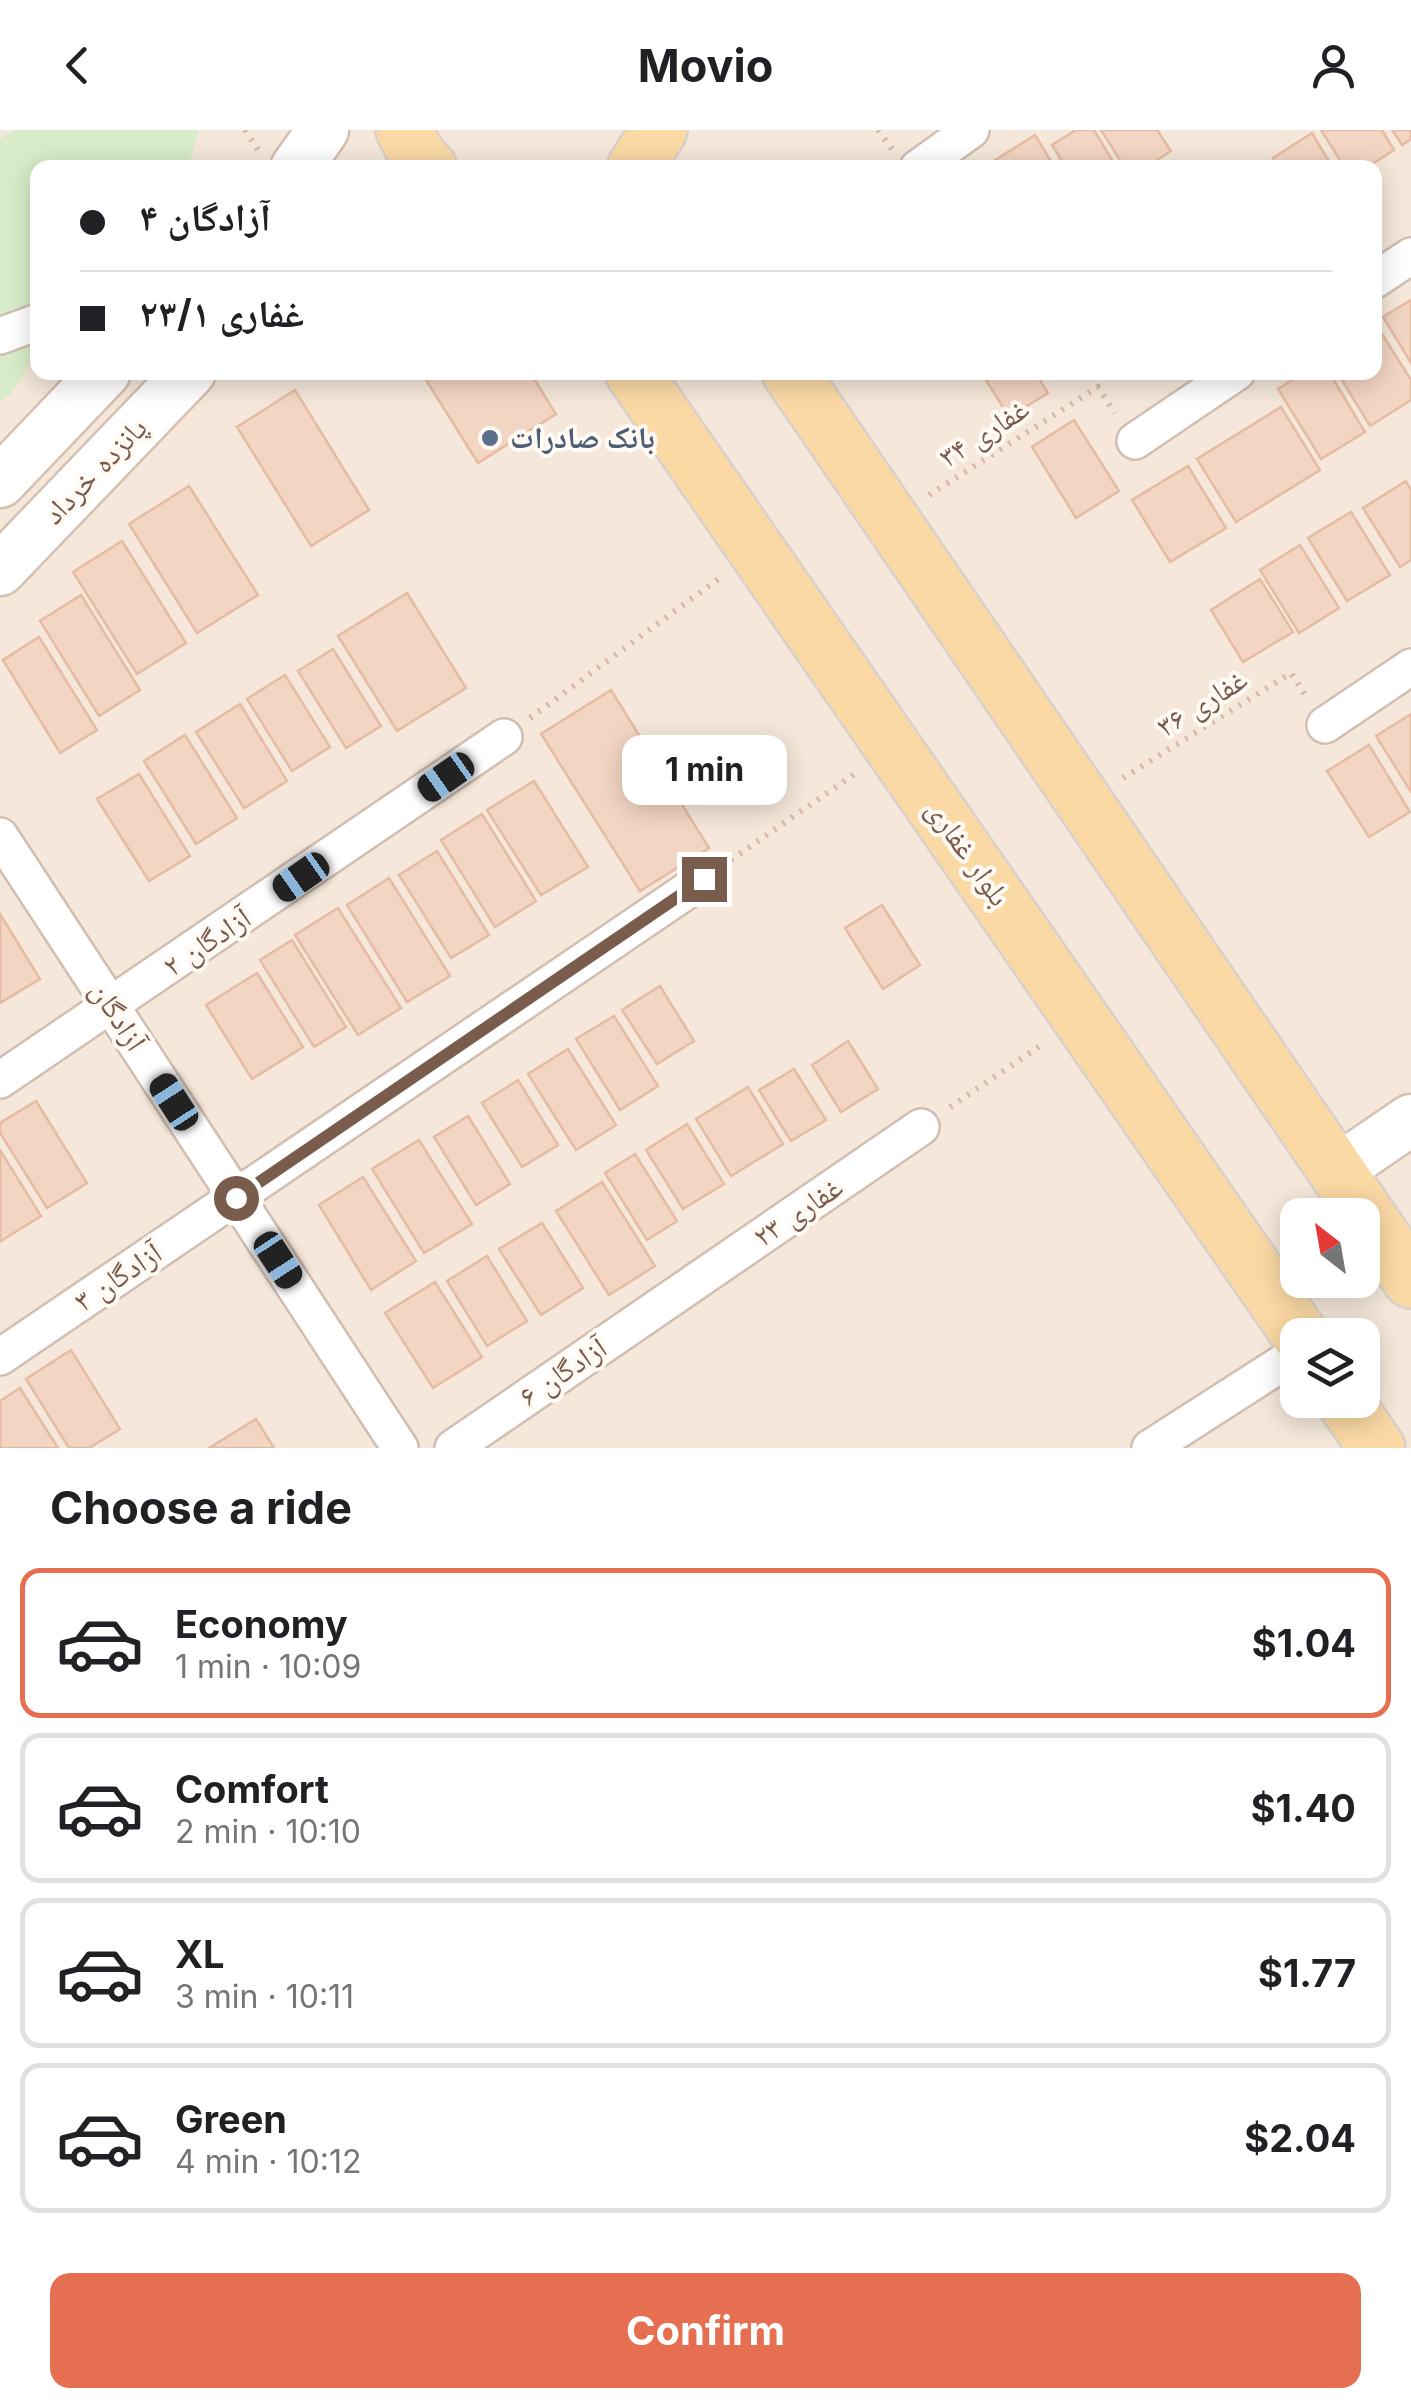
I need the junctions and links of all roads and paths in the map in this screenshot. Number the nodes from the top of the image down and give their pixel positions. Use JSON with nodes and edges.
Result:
{"nodes":[{"id":1,"x":323,"y":130,"type":"edge"},
{"id":2,"x":404,"y":130,"type":"edge"},
{"id":3,"x":971,"y":130,"type":"edge"},
{"id":4,"x":302,"y":160,"type":"edge"},
{"id":5,"x":422,"y":160,"type":"edge"},
{"id":6,"x":929,"y":160,"type":"edge"},
{"id":7,"x":1411,"y":256,"type":"edge"},
{"id":8,"x":1382,"y":275,"type":"edge"},
{"id":9,"x":30,"y":325,"type":"edge"},
{"id":10,"x":0,"y":336,"type":"edge"},
{"id":11,"x":97,"y":380,"type":"edge"},
{"id":12,"x":182,"y":380,"type":"edge"},
{"id":13,"x":643,"y":380,"type":"edge"},
{"id":14,"x":795,"y":380,"type":"edge"},
{"id":15,"x":1225,"y":380,"type":"edge"},
{"id":16,"x":1135,"y":441,"type":"joint"},
{"id":17,"x":0,"y":482,"type":"edge"},
{"id":18,"x":890,"y":520,"type":"junction"},
{"id":19,"x":758,"y":550,"type":"junction"},
{"id":20,"x":0,"y":570,"type":"edge"},
{"id":21,"x":1411,"y":667,"type":"edge"},
{"id":22,"x":1326,"y":725,"type":"joint"},
{"id":23,"x":504,"y":737,"type":"joint"},
{"id":24,"x":894,"y":746,"type":"junction"},
{"id":25,"x":1084,"y":802,"type":"junction"},
{"id":26,"x":0,"y":836,"type":"edge"},
{"id":27,"x":704,"y":879,"type":"joint"},
{"id":28,"x":112,"y":1007,"type":"junction"},
{"id":29,"x":1082,"y":1018,"type":"junction"},
{"id":30,"x":0,"y":1080,"type":"edge"},
{"id":31,"x":1411,"y":1120,"type":"edge"},
{"id":32,"x":921,"y":1128,"type":"joint"},
{"id":33,"x":1336,"y":1170,"type":"junction"},
{"id":34,"x":236,"y":1198,"type":"junction"},
{"id":35,"x":1411,"y":1280,"type":"edge"},
{"id":36,"x":674,"y":1296,"type":"joint"},
{"id":37,"x":1288,"y":1318,"type":"edge"},
{"id":38,"x":0,"y":1356,"type":"edge"},
{"id":39,"x":1280,"y":1365,"type":"edge"},
{"id":40,"x":1356,"y":1418,"type":"edge"},
{"id":41,"x":400,"y":1448,"type":"edge"},
{"id":42,"x":452,"y":1448,"type":"edge"},
{"id":43,"x":1150,"y":1448,"type":"edge"},
{"id":44,"x":1377,"y":1448,"type":"edge"}],
"edges":[{"from":1,"to":4,"type":"main road"},
{"from":2,"to":5,"type":"main road"},
{"from":3,"to":6,"type":"street"},
{"from":7,"to":8,"type":"street"},
{"from":9,"to":10,"type":"street"},
{"from":11,"to":17,"type":"main road","name":"پانزده خرداد"},
{"from":12,"to":20,"type":"main road","name":"پانزده خرداد"},
{"from":13,"to":19,"type":"main road","name":"بلوار غفاری"},
{"from":14,"to":18,"type":"main road"},
{"from":15,"to":16,"type":"street"},
{"from":16,"to":18,"type":"path","name":"غفاری ۳۴"},
{"from":18,"to":25,"type":"main road"},
{"from":19,"to":23,"type":"path"},
{"from":19,"to":24,"type":"main road","name":"بلوار غفاری"},
{"from":21,"to":22,"type":"street"},
{"from":22,"to":25,"type":"path","name":"غفاری ۳۶"},
{"from":23,"to":28,"type":"street","name":"آزادگان ۲"},
{"from":24,"to":27,"type":"path"},
{"from":24,"to":29,"type":"main road","name":"بلوار غفاری"},
{"from":25,"to":33,"type":"main road"},
{"from":26,"to":28,"type":"street","name":"آزادگان"},
{"from":27,"to":34,"type":"street","name":"آزادگان ۳"},
{"from":28,"to":30,"type":"street","name":"آزادگان ۲"},
{"from":28,"to":34,"type":"street","name":"آزادگان"},
{"from":29,"to":32,"type":"path"},
{"from":29,"to":37,"type":"main road","name":"بلوار غفاری"},
{"from":31,"to":33,"type":"main road"},
{"from":32,"to":36,"type":"street","name":"غفاری ۲۳"},
{"from":33,"to":35,"type":"main road"},
{"from":34,"to":38,"type":"street","name":"آزادگان ۳"},
{"from":34,"to":41,"type":"street","name":"آزادگان"},
{"from":36,"to":42,"type":"street","name":"آزادگان ۶"},
{"from":39,"to":43,"type":"street"},
{"from":40,"to":44,"type":"main road"}]}
